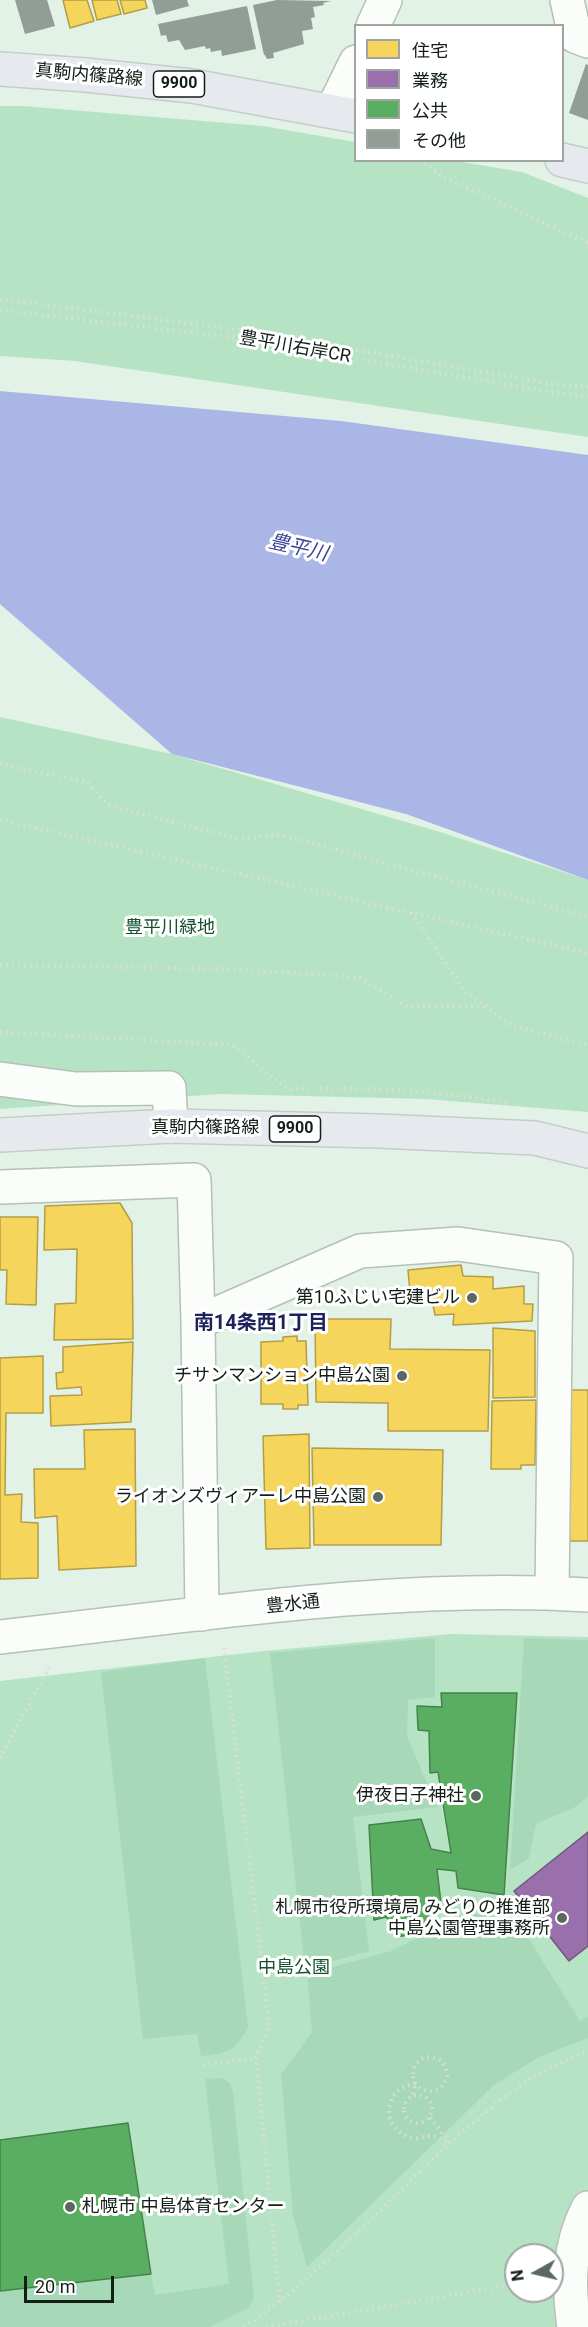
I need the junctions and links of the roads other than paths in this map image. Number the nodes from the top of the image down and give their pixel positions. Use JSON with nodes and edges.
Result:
{"nodes":[{"id":1,"x":385,"y":0,"type":"edge"},
{"id":2,"x":567,"y":0,"type":"edge"},
{"id":3,"x":374,"y":24,"type":"edge"},
{"id":4,"x":588,"y":41,"type":"edge"},
{"id":5,"x":0,"y":69,"type":"edge"},
{"id":6,"x":354,"y":70,"type":"edge"},
{"id":7,"x":344,"y":113,"type":"edge"},
{"id":8,"x":564,"y":161,"type":"edge"},
{"id":9,"x":588,"y":166,"type":"edge"},
{"id":10,"x":0,"y":1079,"type":"edge"},
{"id":11,"x":171,"y":1126,"type":"junction"},
{"id":12,"x":0,"y":1135,"type":"edge"},
{"id":13,"x":588,"y":1151,"type":"edge"},
{"id":14,"x":0,"y":1187,"type":"edge"},
{"id":15,"x":198,"y":1322,"type":"junction"},
{"id":16,"x":552,"y":1593,"type":"junction"},
{"id":17,"x":588,"y":1595,"type":"edge"},
{"id":18,"x":202,"y":1614,"type":"junction"},
{"id":19,"x":0,"y":1637,"type":"edge"},
{"id":20,"x":588,"y":2208,"type":"edge"},
{"id":21,"x":574,"y":2326,"type":"edge"}],
"edges":[{"from":1,"to":3,"type":"street"},
{"from":2,"to":4,"type":"street"},
{"from":5,"to":7,"type":"main road","name":"真駒内篠路線","number":"9900"},
{"from":6,"to":7,"type":"street"},
{"from":8,"to":9,"type":"main road"},
{"from":10,"to":11,"type":"street"},
{"from":11,"to":12,"type":"main road","name":"真駒内篠路線","number":"9900"},
{"from":11,"to":13,"type":"main road","name":"真駒内篠路線","number":"9900"},
{"from":14,"to":15,"type":"street"},
{"from":15,"to":16,"type":"street"},
{"from":15,"to":18,"type":"street"},
{"from":16,"to":17,"type":"street","name":"豊水通"},
{"from":16,"to":18,"type":"street","name":"豊水通"},
{"from":18,"to":19,"type":"street","name":"豊水通"},
{"from":20,"to":21,"type":"street"}]}
